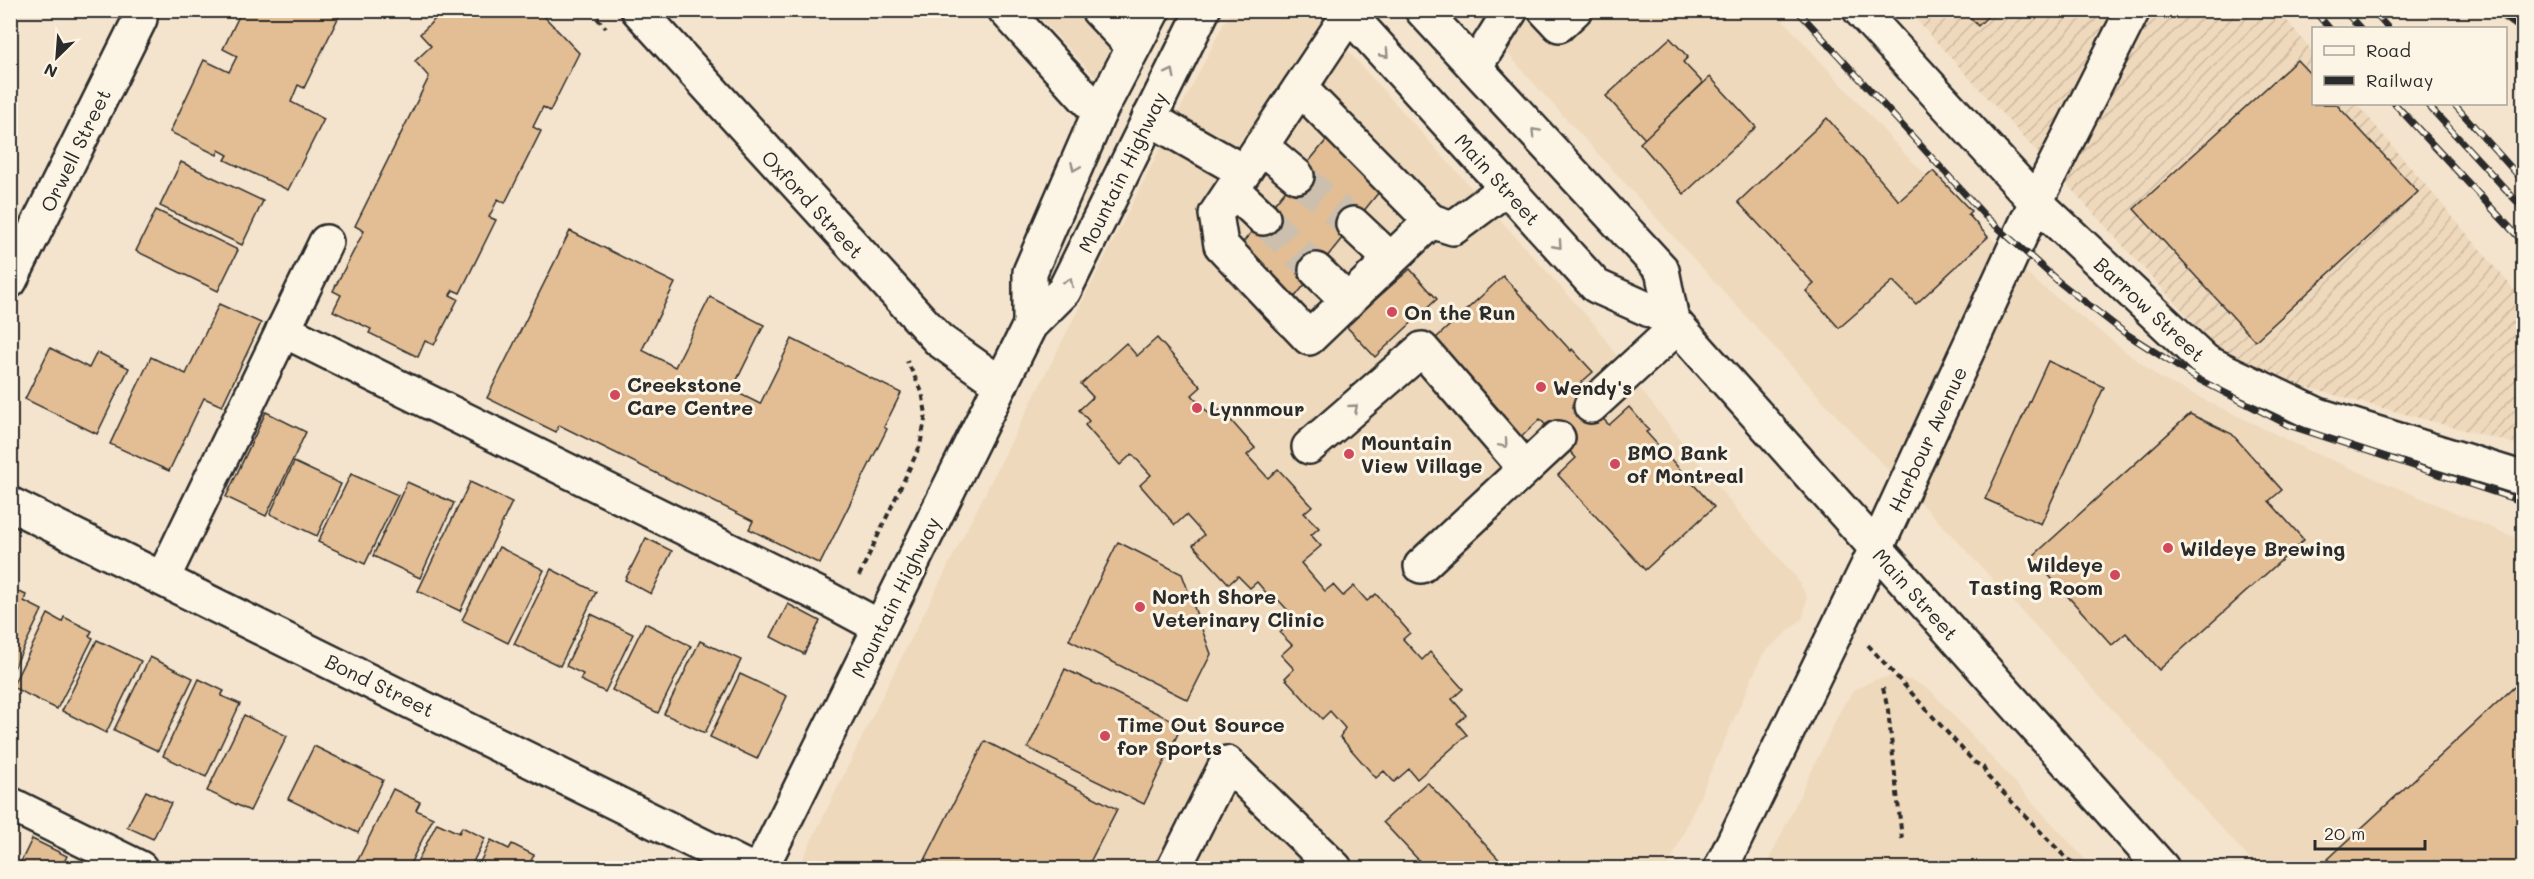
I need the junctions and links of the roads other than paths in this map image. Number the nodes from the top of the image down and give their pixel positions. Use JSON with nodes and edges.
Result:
{"nodes":[{"id":1,"x":638,"y":10,"type":"edge"},
{"id":2,"x":1005,"y":10,"type":"edge"},
{"id":3,"x":1098,"y":10,"type":"edge"},
{"id":4,"x":1153,"y":10,"type":"edge"},
{"id":5,"x":1203,"y":10,"type":"edge"},
{"id":6,"x":1422,"y":10,"type":"edge"},
{"id":7,"x":1510,"y":10,"type":"edge"},
{"id":8,"x":1545,"y":10,"type":"edge"},
{"id":9,"x":1575,"y":10,"type":"edge"},
{"id":10,"x":1860,"y":10,"type":"edge"},
{"id":11,"x":2133,"y":10,"type":"edge"},
{"id":12,"x":1347,"y":12,"type":"edge"},
{"id":13,"x":140,"y":19,"type":"dead end"},
{"id":14,"x":1133,"y":47,"type":"junction"},
{"id":15,"x":1475,"y":67,"type":"junction"},
{"id":16,"x":1300,"y":88,"type":"junction"},
{"id":17,"x":1099,"y":113,"type":"junction"},
{"id":18,"x":1149,"y":118,"type":"junction"},
{"id":19,"x":1246,"y":169,"type":"junction"},
{"id":20,"x":1298,"y":176,"type":"tunnel mouth"},
{"id":21,"x":1507,"y":188,"type":"junction"},
{"id":22,"x":2036,"y":202,"type":"junction"},
{"id":23,"x":1263,"y":218,"type":"tunnel mouth"},
{"id":24,"x":1431,"y":221,"type":"junction"},
{"id":25,"x":1353,"y":224,"type":"tunnel mouth"},
{"id":26,"x":326,"y":242,"type":"dead end"},
{"id":27,"x":1390,"y":259,"type":"junction"},
{"id":28,"x":1316,"y":270,"type":"tunnel mouth"},
{"id":29,"x":10,"y":281,"type":"edge"},
{"id":30,"x":1348,"y":302,"type":"junction"},
{"id":31,"x":1674,"y":323,"type":"junction"},
{"id":32,"x":1030,"y":325,"type":"junction"},
{"id":33,"x":283,"y":330,"type":"junction"},
{"id":34,"x":1001,"y":384,"type":"junction"},
{"id":35,"x":1592,"y":406,"type":"dead end"},
{"id":36,"x":1558,"y":438,"type":"dead end"},
{"id":37,"x":1310,"y":447,"type":"dead end"},
{"id":38,"x":1525,"y":468,"type":"junction"},
{"id":39,"x":2523,"y":479,"type":"edge"},
{"id":40,"x":10,"y":504,"type":"edge"},
{"id":41,"x":1876,"y":549,"type":"junction"},
{"id":42,"x":1421,"y":566,"type":"dead end"},
{"id":43,"x":163,"y":578,"type":"junction"},
{"id":44,"x":880,"y":627,"type":"junction"},
{"id":45,"x":10,"y":804,"type":"edge"},
{"id":46,"x":765,"y":866,"type":"edge"},
{"id":47,"x":140,"y":868,"type":"edge"},
{"id":48,"x":1174,"y":868,"type":"edge"},
{"id":49,"x":1335,"y":868,"type":"edge"},
{"id":50,"x":1721,"y":868,"type":"edge"},
{"id":51,"x":2162,"y":868,"type":"edge"}],
"edges":[{"from":1,"to":34,"type":"street","name":"Oxford Street"},
{"from":2,"to":17,"type":"street"},
{"from":3,"to":14,"type":"street"},
{"from":4,"to":14,"type":"street","name":"Mountain Highway"},
{"from":18,"to":5,"type":"street","name":"Mountain Highway","one_way":true},
{"from":6,"to":15,"type":"street"},
{"from":7,"to":15,"type":"street"},
{"from":8,"to":9,"type":"street"},
{"from":10,"to":22,"type":"street","name":"Barrow Street"},
{"from":11,"to":22,"type":"street","name":"Harbour Avenue"},
{"from":12,"to":16,"type":"street"},
{"from":12,"to":21,"type":"street","name":"Main Street","one_way":true},
{"from":13,"to":29,"type":"street","name":"Orwell Street"},
{"from":14,"to":17,"type":"street","name":"Mountain Highway"},
{"from":31,"to":15,"type":"street","one_way":true},
{"from":16,"to":19,"type":"street"},
{"from":16,"to":24,"type":"street"},
{"from":17,"to":32,"type":"street","name":"Mountain Highway","one_way":true},
{"from":18,"to":19,"type":"street"},
{"from":32,"to":18,"type":"street","name":"Mountain Highway","one_way":true},
{"from":19,"to":20,"type":"street"},
{"from":19,"to":23,"type":"street"},
{"from":19,"to":30,"type":"street"},
{"from":21,"to":24,"type":"street"},
{"from":21,"to":31,"type":"street","name":"Main Street","one_way":true},
{"from":22,"to":39,"type":"street","name":"Barrow Street"},
{"from":22,"to":41,"type":"street","name":"Harbour Avenue"},
{"from":24,"to":27,"type":"street"},
{"from":25,"to":27,"type":"street"},
{"from":26,"to":33,"type":"street"},
{"from":27,"to":30,"type":"street"},
{"from":28,"to":30,"type":"street"},
{"from":31,"to":35,"type":"street"},
{"from":31,"to":41,"type":"street","name":"Main Street"},
{"from":32,"to":34,"type":"street","name":"Mountain Highway"},
{"from":33,"to":43,"type":"street"},
{"from":33,"to":44,"type":"street"},
{"from":34,"to":44,"type":"street","name":"Mountain Highway"},
{"from":36,"to":38,"type":"street"},
{"from":37,"to":38,"type":"street","one_way":true},
{"from":38,"to":42,"type":"street"},
{"from":40,"to":43,"type":"street","name":"Bond Street"},
{"from":41,"to":50,"type":"street","name":"Harbour Avenue"},
{"from":41,"to":51,"type":"street","name":"Main Street"},
{"from":43,"to":46,"type":"street","name":"Bond Street"},
{"from":44,"to":46,"type":"street","name":"Mountain Highway"},
{"from":45,"to":47,"type":"street"},
{"from":48,"to":49,"type":"street"}]}
